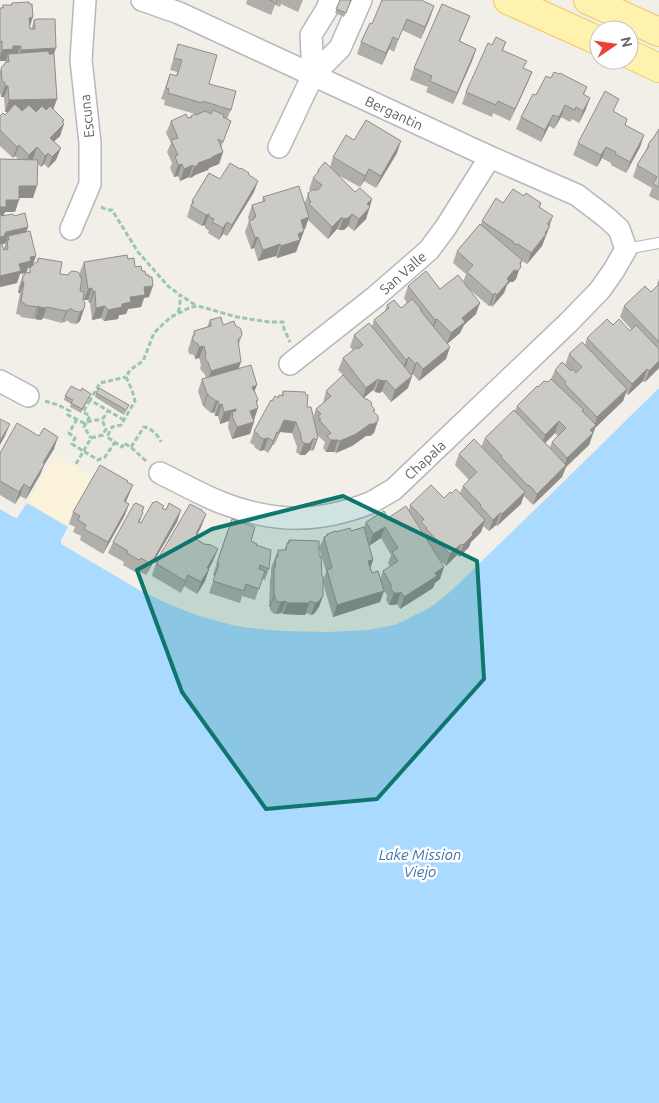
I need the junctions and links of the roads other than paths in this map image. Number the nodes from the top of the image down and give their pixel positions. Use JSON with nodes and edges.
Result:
{"nodes":[{"id":1,"x":84,"y":0,"type":"edge"},
{"id":2,"x":142,"y":0,"type":"edge"},
{"id":3,"x":330,"y":0,"type":"edge"},
{"id":4,"x":361,"y":0,"type":"edge"},
{"id":5,"x":508,"y":0,"type":"edge"},
{"id":6,"x":588,"y":0,"type":"edge"},
{"id":7,"x":320,"y":19,"type":"junction"},
{"id":8,"x":347,"y":31,"type":"junction"},
{"id":9,"x":659,"y":32,"type":"edge"},
{"id":10,"x":589,"y":36,"type":"edge"},
{"id":11,"x":639,"y":59,"type":"edge"},
{"id":12,"x":659,"y":68,"type":"edge"},
{"id":13,"x":313,"y":75,"type":"junction"},
{"id":14,"x":279,"y":147,"type":"dead end"},
{"id":15,"x":490,"y":157,"type":"junction"},
{"id":16,"x":71,"y":229,"type":"dead end"},
{"id":17,"x":659,"y":243,"type":"edge"},
{"id":18,"x":626,"y":249,"type":"junction"},
{"id":19,"x":294,"y":361,"type":"road end"},
{"id":20,"x":0,"y":381,"type":"edge"},
{"id":21,"x":28,"y":396,"type":"road end"},
{"id":22,"x":160,"y":473,"type":"road end"}],
"edges":[{"from":1,"to":16,"type":"street","name":"Escuna"},
{"from":2,"to":13,"type":"street","name":"Bergantin"},
{"from":3,"to":7,"type":"street"},
{"from":4,"to":8,"type":"street"},
{"from":5,"to":10,"type":"main road"},
{"from":6,"to":9,"type":"main road"},
{"from":7,"to":8,"type":"street"},
{"from":7,"to":13,"type":"street"},
{"from":8,"to":13,"type":"street"},
{"from":11,"to":12,"type":"main road"},
{"from":13,"to":14,"type":"street"},
{"from":13,"to":15,"type":"street","name":"Bergantin"},
{"from":15,"to":18,"type":"street","name":"Bergantin"},
{"from":15,"to":19,"type":"street","name":"San Valle"},
{"from":17,"to":18,"type":"lane"},
{"from":18,"to":22,"type":"street","name":"Chapala"},
{"from":20,"to":21,"type":"street"}]}
